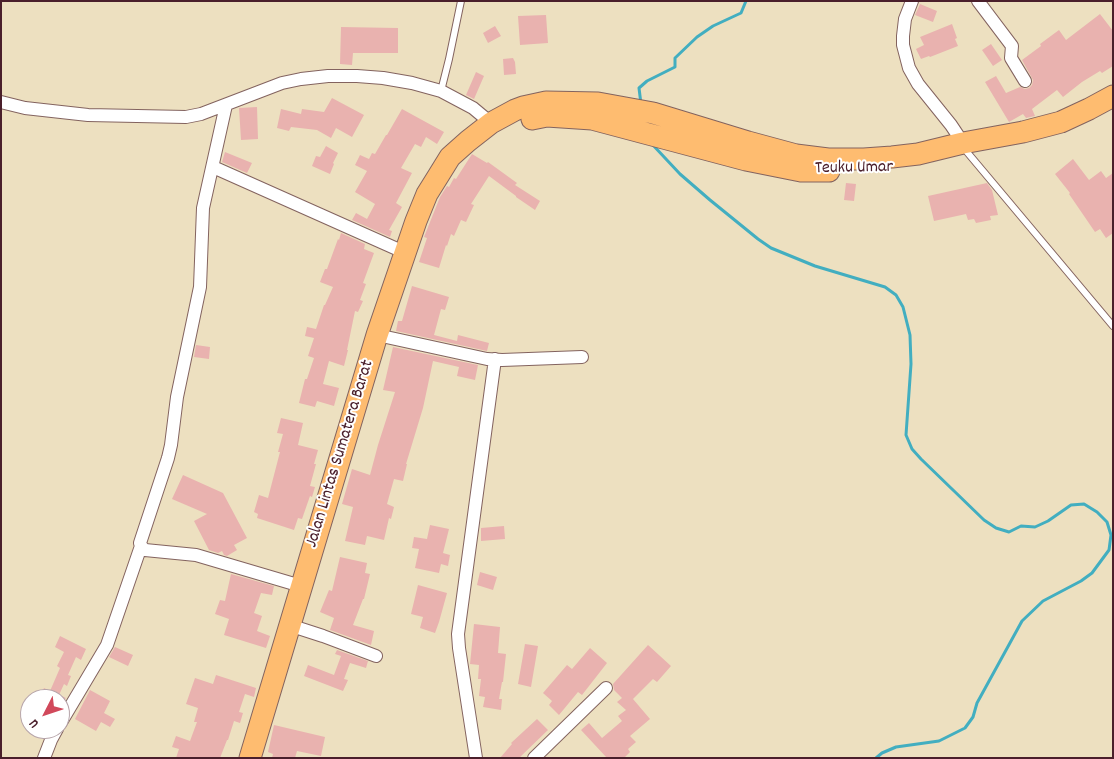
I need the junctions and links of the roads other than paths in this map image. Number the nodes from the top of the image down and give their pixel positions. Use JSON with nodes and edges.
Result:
{"nodes":[{"id":1,"x":461,"y":1,"type":"edge"},
{"id":2,"x":912,"y":1,"type":"edge"},
{"id":3,"x":978,"y":1,"type":"edge"},
{"id":4,"x":1025,"y":81,"type":"dead end"},
{"id":5,"x":441,"y":91,"type":"junction"},
{"id":6,"x":1113,"y":96,"type":"edge"},
{"id":7,"x":1,"y":102,"type":"edge"},
{"id":8,"x":226,"y":105,"type":"junction"},
{"id":9,"x":1113,"y":108,"type":"edge"},
{"id":10,"x":595,"y":111,"type":"junction"},
{"id":11,"x":491,"y":123,"type":"junction"},
{"id":12,"x":965,"y":148,"type":"junction"},
{"id":13,"x":450,"y":157,"type":"junction"},
{"id":14,"x":213,"y":167,"type":"junction"},
{"id":15,"x":406,"y":252,"type":"junction"},
{"id":16,"x":1113,"y":326,"type":"edge"},
{"id":17,"x":377,"y":335,"type":"junction"},
{"id":18,"x":582,"y":358,"type":"dead end"},
{"id":19,"x":495,"y":359,"type":"junction"},
{"id":20,"x":141,"y":546,"type":"junction"},
{"id":21,"x":302,"y":586,"type":"junction"},
{"id":22,"x":289,"y":625,"type":"junction"},
{"id":23,"x":376,"y":656,"type":"dead end"},
{"id":24,"x":606,"y":688,"type":"dead end"},
{"id":25,"x":70,"y":707,"type":"edge"},
{"id":26,"x":53,"y":739,"type":"edge"},
{"id":27,"x":44,"y":758,"type":"edge"},
{"id":28,"x":250,"y":758,"type":"edge"},
{"id":29,"x":476,"y":758,"type":"edge"},
{"id":30,"x":534,"y":758,"type":"edge"}],
"edges":[{"from":1,"to":5,"type":"lane"},
{"from":2,"to":12,"type":"street"},
{"from":3,"to":4,"type":"street"},
{"from":5,"to":8,"type":"street"},
{"from":5,"to":11,"type":"street"},
{"from":6,"to":12,"type":"highway","name":"Teuku Umar"},
{"from":7,"to":8,"type":"street"},
{"from":8,"to":14,"type":"street"},
{"from":9,"to":12,"type":"highway","name":"Teuku Umar"},
{"from":10,"to":11,"type":"highway","name":"Jalan Lintas Sumatera Barat"},
{"from":10,"to":12,"type":"highway","name":"Teuku Umar"},
{"from":10,"to":13,"type":"highway"},
{"from":11,"to":13,"type":"highway","name":"Jalan Lintas Sumatera Barat"},
{"from":12,"to":16,"type":"lane"},
{"from":13,"to":15,"type":"highway","name":"Jalan Lintas Sumatera Barat"},
{"from":14,"to":15,"type":"street"},
{"from":14,"to":20,"type":"street"},
{"from":15,"to":17,"type":"highway","name":"Jalan Lintas Sumatera Barat"},
{"from":17,"to":19,"type":"street"},
{"from":17,"to":21,"type":"highway","name":"Jalan Lintas Sumatera Barat"},
{"from":18,"to":19,"type":"street"},
{"from":19,"to":29,"type":"street"},
{"from":20,"to":21,"type":"street"},
{"from":20,"to":25,"type":"street"},
{"from":21,"to":22,"type":"highway","name":"Jalan Lintas Sumatera Barat"},
{"from":22,"to":23,"type":"street"},
{"from":22,"to":28,"type":"highway","name":"Jalan Lintas Sumatera Barat"},
{"from":24,"to":30,"type":"street"},
{"from":26,"to":27,"type":"street"}]}
